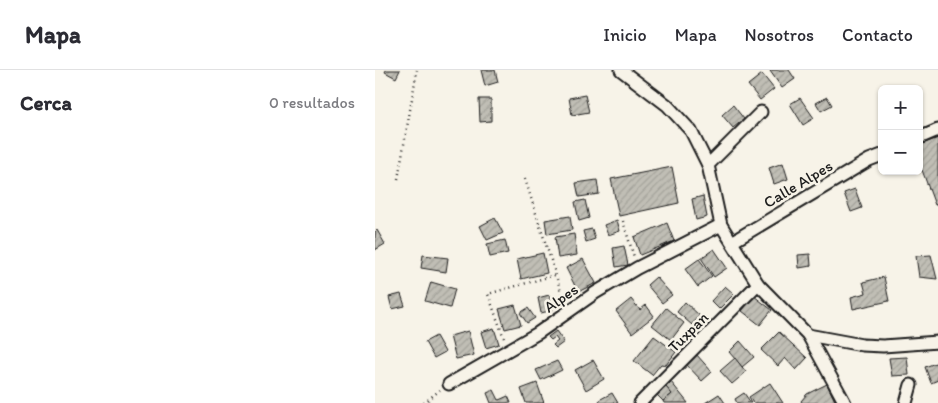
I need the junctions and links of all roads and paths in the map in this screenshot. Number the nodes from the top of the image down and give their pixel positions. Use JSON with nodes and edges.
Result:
{"nodes":[{"id":1,"x":417,"y":70,"type":"edge"},
{"id":2,"x":621,"y":70,"type":"edge"},
{"id":3,"x":761,"y":112,"type":"dead end"},
{"id":4,"x":938,"y":130,"type":"edge"},
{"id":5,"x":923,"y":136,"type":"edge"},
{"id":6,"x":878,"y":157,"type":"edge"},
{"id":7,"x":708,"y":165,"type":"junction"},
{"id":8,"x":398,"y":179,"type":"dead end"},
{"id":9,"x":525,"y":179,"type":"dead end"},
{"id":10,"x":623,"y":221,"type":"dead end"},
{"id":11,"x":721,"y":225,"type":"junction"},
{"id":12,"x":732,"y":242,"type":"junction"},
{"id":13,"x":637,"y":268,"type":"junction"},
{"id":14,"x":555,"y":274,"type":"junction"},
{"id":15,"x":758,"y":284,"type":"junction"},
{"id":16,"x":569,"y":312,"type":"junction"},
{"id":17,"x":808,"y":335,"type":"junction"},
{"id":18,"x":938,"y":342,"type":"edge"},
{"id":19,"x":509,"y":351,"type":"junction"},
{"id":20,"x":449,"y":384,"type":"joint"},
{"id":21,"x":911,"y":385,"type":"dead end"},
{"id":22,"x":424,"y":403,"type":"edge"},
{"id":23,"x":641,"y":403,"type":"edge"},
{"id":24,"x":845,"y":403,"type":"edge"},
{"id":25,"x":906,"y":403,"type":"edge"}],
"edges":[{"from":1,"to":8,"type":"path"},
{"from":2,"to":7,"type":"street"},
{"from":3,"to":7,"type":"street"},
{"from":4,"to":5,"type":"street"},
{"from":6,"to":12,"type":"street","name":"Calle Alpes"},
{"from":7,"to":11,"type":"street"},
{"from":9,"to":14,"type":"path"},
{"from":10,"to":13,"type":"path"},
{"from":11,"to":12,"type":"street"},
{"from":11,"to":13,"type":"street","name":"Alpes"},
{"from":12,"to":15,"type":"street"},
{"from":13,"to":16,"type":"street","name":"Alpes"},
{"from":14,"to":16,"type":"path"},
{"from":14,"to":19,"type":"path"},
{"from":15,"to":17,"type":"street"},
{"from":15,"to":23,"type":"street","name":"Tuxpan"},
{"from":16,"to":19,"type":"street","name":"Alpes"},
{"from":17,"to":18,"type":"street"},
{"from":17,"to":24,"type":"street"},
{"from":19,"to":20,"type":"street","name":"Alpes"},
{"from":20,"to":22,"type":"path"},
{"from":21,"to":25,"type":"street"}]}
